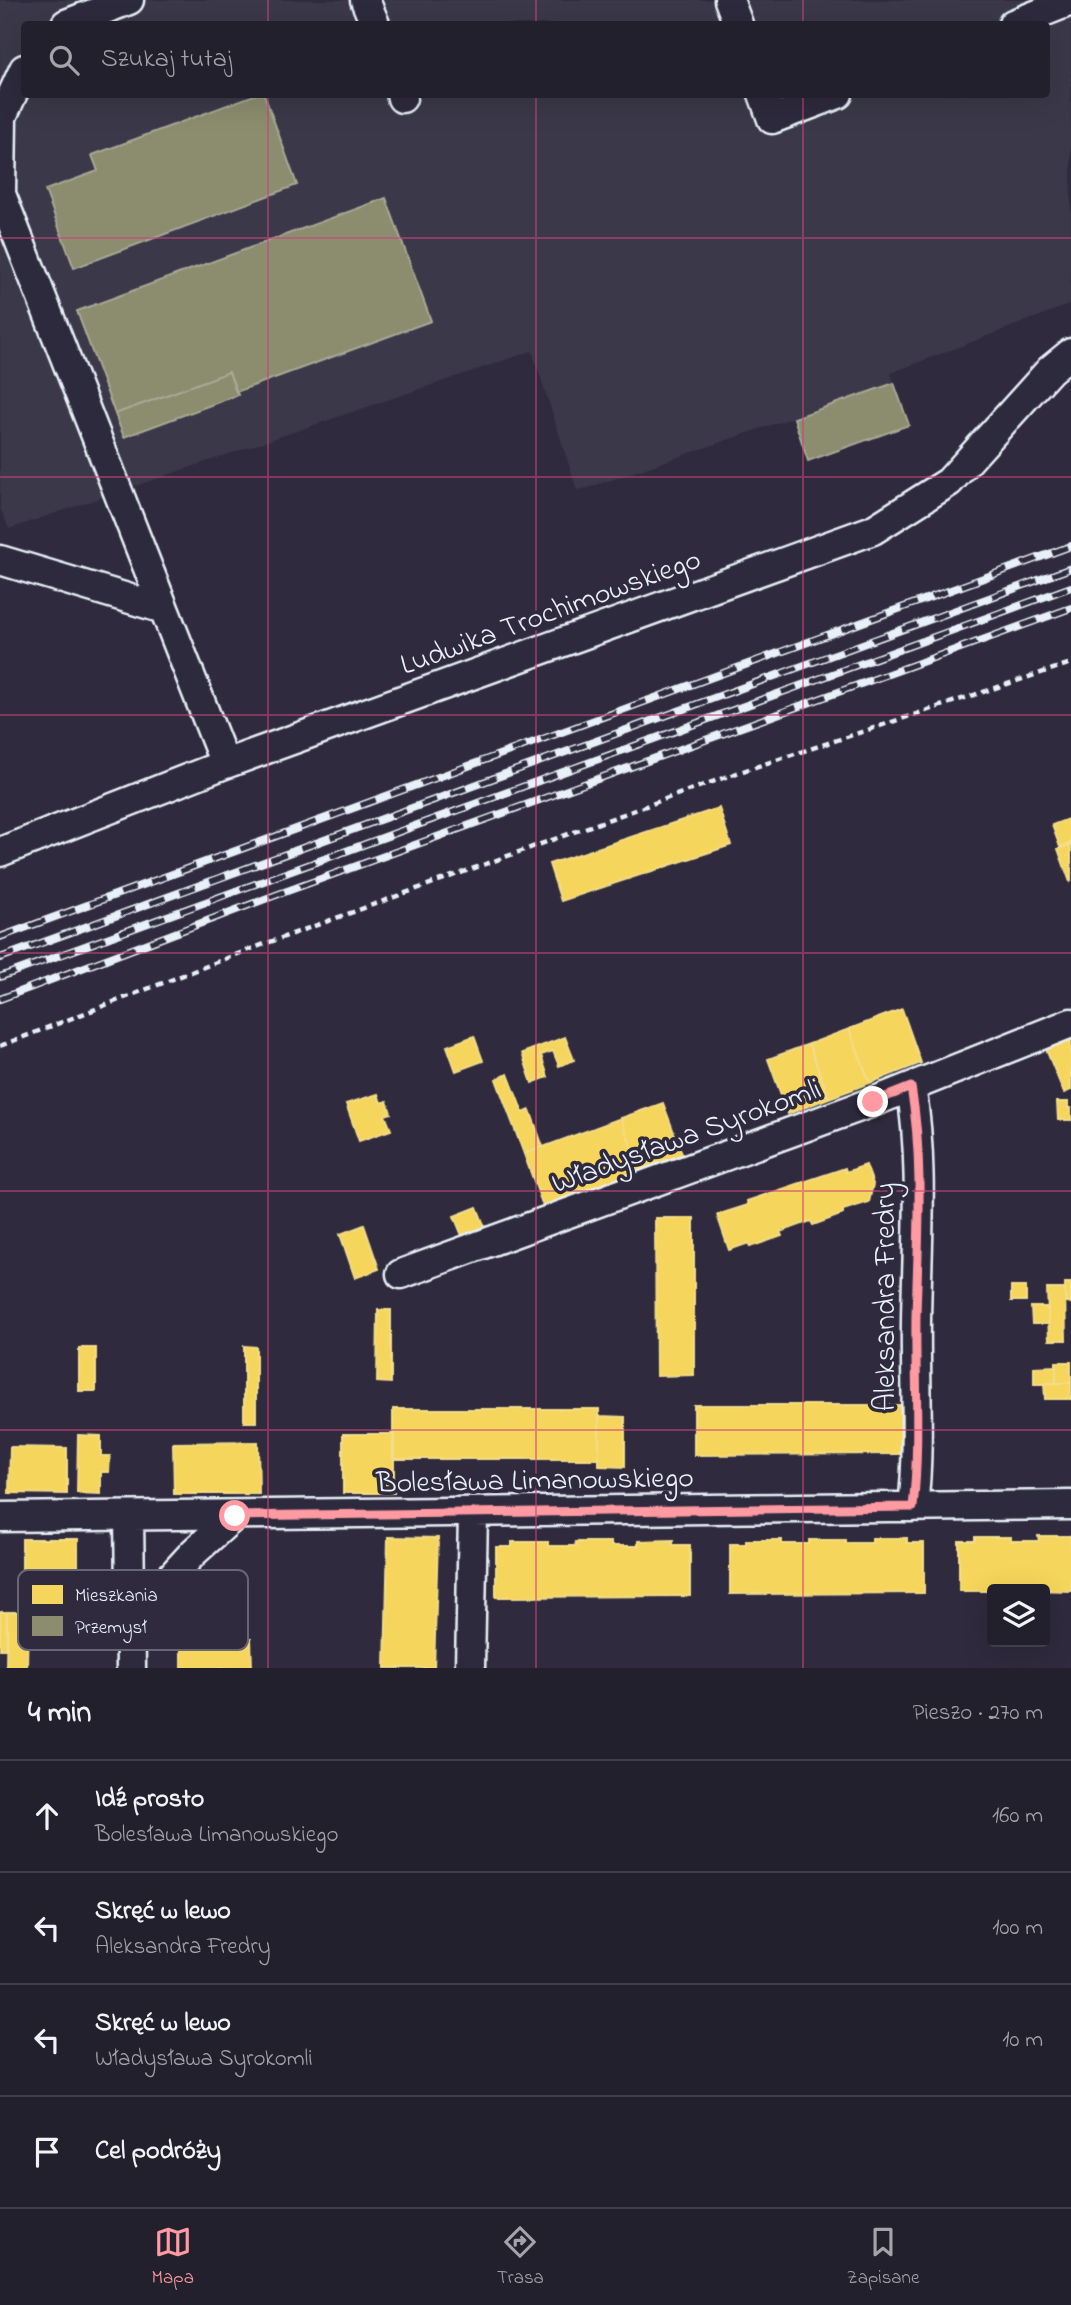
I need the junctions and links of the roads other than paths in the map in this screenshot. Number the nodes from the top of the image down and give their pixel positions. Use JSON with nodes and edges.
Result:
{"nodes":[{"id":1,"x":129,"y":0,"type":"edge"},
{"id":2,"x":365,"y":0,"type":"edge"},
{"id":3,"x":729,"y":0,"type":"edge"},
{"id":4,"x":1071,"y":1,"type":"edge"},
{"id":5,"x":73,"y":21,"type":"edge"},
{"id":6,"x":373,"y":21,"type":"edge"},
{"id":7,"x":737,"y":21,"type":"edge"},
{"id":8,"x":1021,"y":21,"type":"edge"},
{"id":9,"x":21,"y":76,"type":"edge"},
{"id":10,"x":764,"y":98,"type":"edge"},
{"id":11,"x":827,"y":98,"type":"edge"},
{"id":12,"x":1071,"y":353,"type":"edge"},
{"id":13,"x":3,"y":556,"type":"edge"},
{"id":14,"x":164,"y":609,"type":"junction"},
{"id":15,"x":225,"y":764,"type":"junction"},
{"id":16,"x":0,"y":852,"type":"edge"},
{"id":17,"x":1071,"y":1023,"type":"edge"},
{"id":18,"x":911,"y":1087,"type":"junction"},
{"id":19,"x":401,"y":1274,"type":"dead end"},
{"id":20,"x":1071,"y":1505,"type":"edge"},
{"id":21,"x":913,"y":1507,"type":"junction"},
{"id":22,"x":473,"y":1513,"type":"junction"},
{"id":23,"x":235,"y":1516,"type":"junction"},
{"id":24,"x":0,"y":1517,"type":"edge"},
{"id":25,"x":130,"y":1517,"type":"junction"},
{"id":26,"x":130,"y":1570,"type":"edge"},
{"id":27,"x":177,"y":1570,"type":"edge"},
{"id":28,"x":130,"y":1650,"type":"edge"},
{"id":29,"x":131,"y":1668,"type":"edge"},
{"id":30,"x":470,"y":1668,"type":"edge"}],
"edges":[{"from":1,"to":5,"type":"street"},
{"from":2,"to":6,"type":"street"},
{"from":3,"to":7,"type":"street"},
{"from":4,"to":8,"type":"street"},
{"from":9,"to":14,"type":"street"},
{"from":10,"to":11,"type":"street"},
{"from":12,"to":15,"type":"street","name":"Ludwika Trochimowskiego"},
{"from":13,"to":14,"type":"street"},
{"from":14,"to":15,"type":"street"},
{"from":15,"to":16,"type":"street","name":"Ludwika Trochimowskiego"},
{"from":17,"to":18,"type":"street","name":"Władysława Syrokomli"},
{"from":18,"to":19,"type":"street","name":"Władysława Syrokomli"},
{"from":18,"to":21,"type":"street","name":"Aleksandra Fredry"},
{"from":20,"to":21,"type":"street","name":"Bolesława Limanowskiego"},
{"from":21,"to":22,"type":"street","name":"Bolesława Limanowskiego"},
{"from":22,"to":23,"type":"street","name":"Bolesława Limanowskiego"},
{"from":22,"to":30,"type":"street"},
{"from":23,"to":25,"type":"street","name":"Bolesława Limanowskiego"},
{"from":23,"to":27,"type":"street"},
{"from":24,"to":25,"type":"street","name":"Bolesława Limanowskiego"},
{"from":25,"to":26,"type":"street"},
{"from":28,"to":29,"type":"street"}]}
